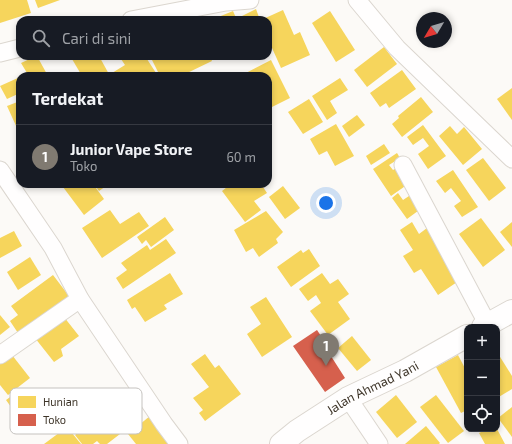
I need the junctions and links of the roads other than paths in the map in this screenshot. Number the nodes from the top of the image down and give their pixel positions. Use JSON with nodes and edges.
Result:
{"nodes":[{"id":1,"x":250,"y":0,"type":"edge"},
{"id":2,"x":357,"y":0,"type":"edge"},
{"id":3,"x":152,"y":16,"type":"edge"},
{"id":4,"x":16,"y":49,"type":"edge"},
{"id":5,"x":0,"y":53,"type":"edge"},
{"id":6,"x":512,"y":159,"type":"edge"},
{"id":7,"x":403,"y":165,"type":"dead end"},
{"id":8,"x":0,"y":170,"type":"edge"},
{"id":9,"x":80,"y":300,"type":"junction"},
{"id":10,"x":512,"y":311,"type":"edge"},
{"id":11,"x":485,"y":324,"type":"edge"},
{"id":12,"x":489,"y":324,"type":"edge"},
{"id":13,"x":464,"y":338,"type":"edge"},
{"id":14,"x":0,"y":355,"type":"edge"},
{"id":15,"x":140,"y":388,"type":"edge"},
{"id":16,"x":142,"y":392,"type":"edge"},
{"id":17,"x":348,"y":398,"type":"junction"},
{"id":18,"x":179,"y":444,"type":"edge"},
{"id":19,"x":281,"y":444,"type":"edge"},
{"id":20,"x":379,"y":444,"type":"edge"}],
"edges":[{"from":1,"to":3,"type":"street"},
{"from":2,"to":6,"type":"street"},
{"from":4,"to":5,"type":"street"},
{"from":7,"to":11,"type":"street"},
{"from":8,"to":9,"type":"street"},
{"from":9,"to":14,"type":"street"},
{"from":9,"to":15,"type":"street"},
{"from":10,"to":12,"type":"main road"},
{"from":13,"to":17,"type":"main road","name":"Jalan Ahmad Yani"},
{"from":16,"to":18,"type":"street"},
{"from":17,"to":19,"type":"main road","name":"Jalan Ahmad Yani"},
{"from":17,"to":20,"type":"street"}]}
